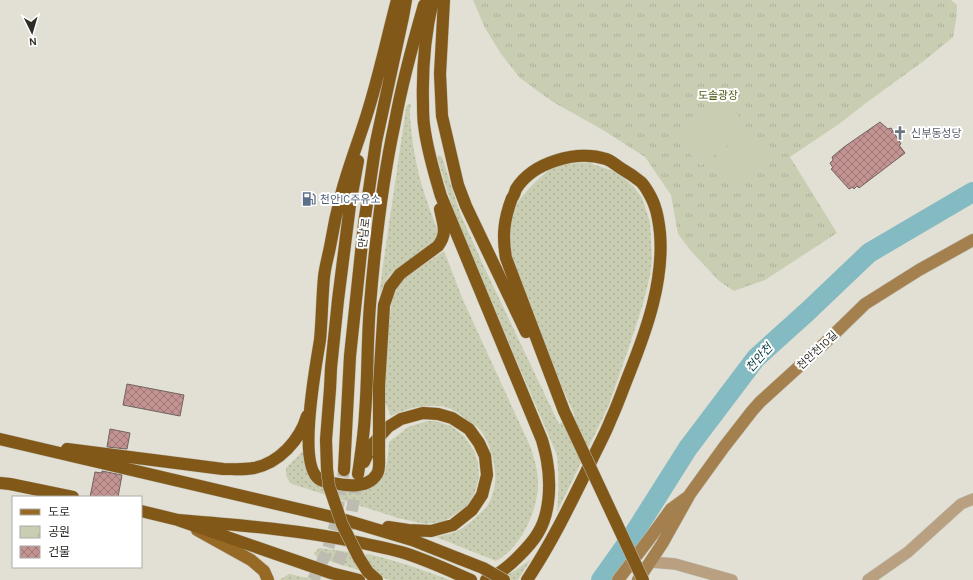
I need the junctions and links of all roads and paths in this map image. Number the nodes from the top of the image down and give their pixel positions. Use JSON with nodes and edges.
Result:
{"nodes":[{"id":1,"x":397,"y":0,"type":"edge"},
{"id":2,"x":406,"y":0,"type":"edge"},
{"id":3,"x":426,"y":0,"type":"edge"},
{"id":4,"x":433,"y":0,"type":"edge"},
{"id":5,"x":444,"y":0,"type":"edge"},
{"id":6,"x":367,"y":113,"type":"junction"},
{"id":7,"x":430,"y":158,"type":"junction"},
{"id":8,"x":973,"y":240,"type":"edge"},
{"id":9,"x":311,"y":404,"type":"junction"},
{"id":10,"x":564,"y":411,"type":"junction"},
{"id":11,"x":3,"y":439,"type":"edge"},
{"id":12,"x":344,"y":470,"type":"tunnel mouth"},
{"id":13,"x":3,"y":482,"type":"edge"},
{"id":14,"x":690,"y":494,"type":"junction"},
{"id":15,"x":68,"y":496,"type":"edge"},
{"id":16,"x":973,"y":498,"type":"edge"},
{"id":17,"x":142,"y":512,"type":"edge"},
{"id":18,"x":178,"y":520,"type":"junction"},
{"id":19,"x":345,"y":520,"type":"junction"},
{"id":20,"x":651,"y":562,"type":"junction"},
{"id":21,"x":268,"y":580,"type":"edge"},
{"id":22,"x":358,"y":580,"type":"edge"},
{"id":23,"x":377,"y":580,"type":"edge"},
{"id":24,"x":471,"y":580,"type":"edge"},
{"id":25,"x":486,"y":580,"type":"edge"},
{"id":26,"x":504,"y":580,"type":"edge"},
{"id":27,"x":527,"y":580,"type":"edge"},
{"id":28,"x":618,"y":580,"type":"edge"},
{"id":29,"x":638,"y":580,"type":"edge"},
{"id":30,"x":643,"y":580,"type":"edge"},
{"id":31,"x":732,"y":580,"type":"edge"},
{"id":32,"x":868,"y":580,"type":"edge"}],
"edges":[{"from":1,"to":6,"type":"highway"},
{"from":2,"to":12,"type":"highway","name":"만남로"},
{"from":3,"to":19,"type":"highway","name":"만남로"},
{"from":4,"to":7,"type":"highway"},
{"from":5,"to":10,"type":"highway"},
{"from":6,"to":9,"type":"highway"},
{"from":6,"to":23,"type":"highway","bridge":true},
{"from":7,"to":9,"type":"highway","bridge":true},
{"from":7,"to":25,"type":"highway"},
{"from":8,"to":14,"type":"street","name":"천안천10길"},
{"from":9,"to":11,"type":"highway"},
{"from":10,"to":27,"type":"highway"},
{"from":10,"to":30,"type":"highway","bridge":true},
{"from":11,"to":19,"type":"highway"},
{"from":13,"to":15,"type":"highway"},
{"from":14,"to":20,"type":"street","name":"천안천10길"},
{"from":14,"to":28,"type":"street","name":"천안천10길"},
{"from":16,"to":32,"type":"street"},
{"from":17,"to":18,"type":"highway"},
{"from":18,"to":21,"type":"main road"},
{"from":18,"to":22,"type":"highway"},
{"from":18,"to":24,"type":"highway"},
{"from":19,"to":26,"type":"highway","bridge":true},
{"from":20,"to":29,"type":"street","name":"천안천10길"},
{"from":20,"to":31,"type":"street"}]}
